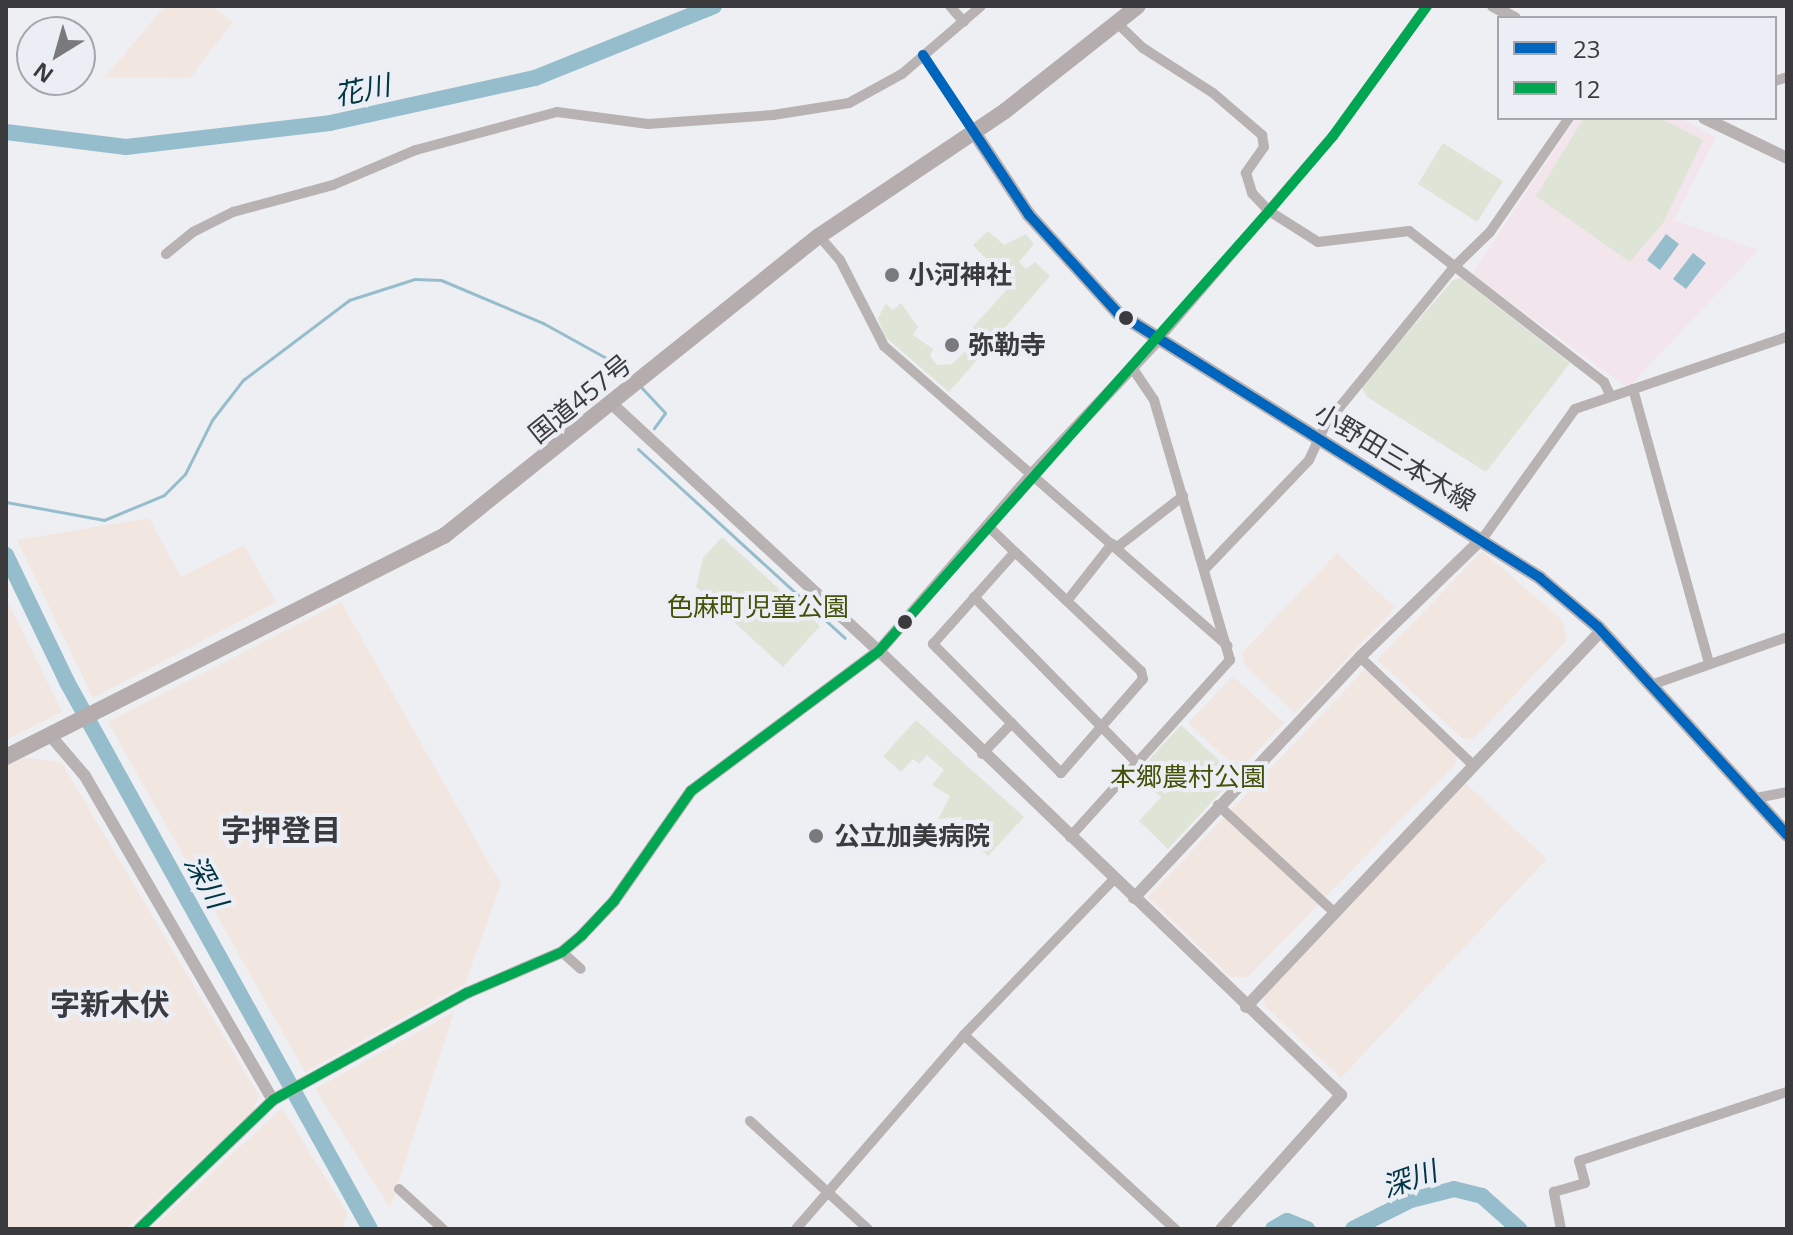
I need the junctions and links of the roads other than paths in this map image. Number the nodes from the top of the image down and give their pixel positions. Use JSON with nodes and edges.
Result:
{"nodes":[{"id":1,"x":950,"y":6,"type":"edge"},
{"id":2,"x":981,"y":6,"type":"edge"},
{"id":3,"x":1138,"y":6,"type":"edge"},
{"id":4,"x":1427,"y":6,"type":"edge"},
{"id":5,"x":1493,"y":6,"type":"edge"},
{"id":6,"x":1511,"y":16,"type":"edge"},
{"id":7,"x":964,"y":22,"type":"junction"},
{"id":8,"x":1117,"y":23,"type":"junction"},
{"id":9,"x":923,"y":55,"type":"junction"},
{"id":10,"x":1568,"y":120,"type":"edge"},
{"id":11,"x":1727,"y":123,"type":"edge"},
{"id":12,"x":974,"y":132,"type":"junction"},
{"id":13,"x":1787,"y":158,"type":"edge"},
{"id":14,"x":1269,"y":211,"type":"junction"},
{"id":15,"x":819,"y":236,"type":"junction"},
{"id":16,"x":166,"y":254,"type":"dead end"},
{"id":17,"x":1455,"y":266,"type":"junction"},
{"id":18,"x":1787,"y":337,"type":"edge"},
{"id":19,"x":1157,"y":341,"type":"junction"},
{"id":20,"x":1132,"y":367,"type":"junction"},
{"id":21,"x":1633,"y":389,"type":"junction"},
{"id":22,"x":1610,"y":395,"type":"junction"},
{"id":23,"x":612,"y":404,"type":"junction"},
{"id":24,"x":1319,"y":439,"type":"junction"},
{"id":25,"x":1033,"y":473,"type":"junction"},
{"id":26,"x":1183,"y":496,"type":"junction"},
{"id":27,"x":990,"y":528,"type":"junction"},
{"id":28,"x":1483,"y":538,"type":"junction"},
{"id":29,"x":1114,"y":546,"type":"junction"},
{"id":30,"x":1015,"y":552,"type":"junction"},
{"id":31,"x":1205,"y":569,"type":"junction"},
{"id":32,"x":974,"y":597,"type":"junction"},
{"id":33,"x":1067,"y":601,"type":"junction"},
{"id":34,"x":1601,"y":631,"type":"junction"},
{"id":35,"x":1787,"y":637,"type":"edge"},
{"id":36,"x":1228,"y":646,"type":"junction"},
{"id":37,"x":879,"y":651,"type":"junction"},
{"id":38,"x":1360,"y":657,"type":"junction"},
{"id":39,"x":1709,"y":663,"type":"junction"},
{"id":40,"x":1651,"y":685,"type":"junction"},
{"id":41,"x":1012,"y":723,"type":"junction"},
{"id":42,"x":1102,"y":727,"type":"junction"},
{"id":43,"x":49,"y":734,"type":"junction"},
{"id":44,"x":982,"y":754,"type":"junction"},
{"id":45,"x":6,"y":757,"type":"edge"},
{"id":46,"x":1138,"y":764,"type":"junction"},
{"id":47,"x":1474,"y":766,"type":"junction"},
{"id":48,"x":1787,"y":792,"type":"edge"},
{"id":49,"x":1756,"y":798,"type":"junction"},
{"id":50,"x":1218,"y":805,"type":"junction"},
{"id":51,"x":1787,"y":835,"type":"edge"},
{"id":52,"x":1070,"y":837,"type":"junction"},
{"id":53,"x":1114,"y":879,"type":"junction"},
{"id":54,"x":1134,"y":898,"type":"junction"},
{"id":55,"x":1335,"y":913,"type":"junction"},
{"id":56,"x":562,"y":952,"type":"junction"},
{"id":57,"x":581,"y":969,"type":"dead end"},
{"id":58,"x":1246,"y":1007,"type":"junction"},
{"id":59,"x":964,"y":1035,"type":"junction"},
{"id":60,"x":1787,"y":1092,"type":"edge"},
{"id":61,"x":277,"y":1099,"type":"junction"},
{"id":62,"x":750,"y":1121,"type":"dead end"},
{"id":63,"x":399,"y":1189,"type":"dead end"},
{"id":64,"x":831,"y":1191,"type":"junction"},
{"id":65,"x":139,"y":1229,"type":"edge"},
{"id":66,"x":443,"y":1229,"type":"edge"},
{"id":67,"x":796,"y":1229,"type":"edge"},
{"id":68,"x":868,"y":1229,"type":"edge"},
{"id":69,"x":1175,"y":1229,"type":"edge"},
{"id":70,"x":1221,"y":1229,"type":"edge"},
{"id":71,"x":1561,"y":1229,"type":"edge"}],
"edges":[{"from":1,"to":7,"type":"street"},
{"from":2,"to":7,"type":"street"},
{"from":3,"to":8,"type":"highway","name":"国道457号"},
{"from":4,"to":14,"type":"street"},
{"from":5,"to":6,"type":"street"},
{"from":7,"to":9,"type":"street"},
{"from":8,"to":12,"type":"highway","name":"国道457号"},
{"from":8,"to":14,"type":"street"},
{"from":9,"to":12,"type":"street"},
{"from":9,"to":16,"type":"street"},
{"from":10,"to":17,"type":"street"},
{"from":11,"to":13,"type":"street"},
{"from":12,"to":15,"type":"highway","name":"国道457号"},
{"from":12,"to":19,"type":"main road","name":"小野田三本木線"},
{"from":14,"to":17,"type":"street"},
{"from":14,"to":19,"type":"street"},
{"from":15,"to":23,"type":"highway","name":"国道457号"},
{"from":15,"to":25,"type":"street"},
{"from":17,"to":22,"type":"street"},
{"from":17,"to":24,"type":"street"},
{"from":18,"to":21,"type":"street"},
{"from":19,"to":20,"type":"street"},
{"from":19,"to":24,"type":"main road","name":"小野田三本木線"},
{"from":20,"to":25,"type":"street"},
{"from":20,"to":26,"type":"street"},
{"from":21,"to":22,"type":"street"},
{"from":21,"to":39,"type":"street"},
{"from":22,"to":28,"type":"street"},
{"from":23,"to":37,"type":"street"},
{"from":23,"to":43,"type":"highway","name":"国道457号"},
{"from":24,"to":28,"type":"main road","name":"小野田三本木線"},
{"from":24,"to":31,"type":"street"},
{"from":25,"to":27,"type":"street"},
{"from":25,"to":29,"type":"street"},
{"from":26,"to":29,"type":"street"},
{"from":26,"to":31,"type":"street"},
{"from":27,"to":30,"type":"street"},
{"from":27,"to":37,"type":"street"},
{"from":28,"to":34,"type":"main road","name":"小野田三本木線"},
{"from":28,"to":38,"type":"street"},
{"from":29,"to":33,"type":"street"},
{"from":29,"to":36,"type":"street"},
{"from":30,"to":32,"type":"street"},
{"from":30,"to":33,"type":"street"},
{"from":31,"to":36,"type":"street"},
{"from":32,"to":41,"type":"street"},
{"from":32,"to":42,"type":"street"},
{"from":33,"to":42,"type":"street"},
{"from":34,"to":40,"type":"main road","name":"小野田三本木線"},
{"from":34,"to":47,"type":"street"},
{"from":35,"to":39,"type":"street"},
{"from":36,"to":46,"type":"street"},
{"from":37,"to":44,"type":"street"},
{"from":37,"to":56,"type":"street"},
{"from":38,"to":47,"type":"street"},
{"from":38,"to":50,"type":"street"},
{"from":39,"to":40,"type":"street"},
{"from":40,"to":49,"type":"main road","name":"小野田三本木線"},
{"from":41,"to":42,"type":"street"},
{"from":41,"to":44,"type":"street"},
{"from":42,"to":46,"type":"street"},
{"from":43,"to":45,"type":"highway","name":"国道457号"},
{"from":43,"to":61,"type":"street"},
{"from":44,"to":52,"type":"street"},
{"from":46,"to":52,"type":"street"},
{"from":47,"to":55,"type":"street"},
{"from":48,"to":49,"type":"street"},
{"from":49,"to":51,"type":"main road","name":"小野田三本木線"},
{"from":50,"to":54,"type":"street"},
{"from":50,"to":55,"type":"street"},
{"from":52,"to":53,"type":"street"},
{"from":53,"to":54,"type":"street"},
{"from":53,"to":59,"type":"street"},
{"from":54,"to":58,"type":"street"},
{"from":55,"to":58,"type":"street"},
{"from":56,"to":57,"type":"street"},
{"from":56,"to":61,"type":"street"},
{"from":58,"to":70,"type":"street"},
{"from":59,"to":64,"type":"street"},
{"from":59,"to":69,"type":"street"},
{"from":60,"to":71,"type":"street"},
{"from":61,"to":65,"type":"street"},
{"from":62,"to":64,"type":"street"},
{"from":63,"to":66,"type":"street"},
{"from":64,"to":67,"type":"street"},
{"from":64,"to":68,"type":"street"}]}
